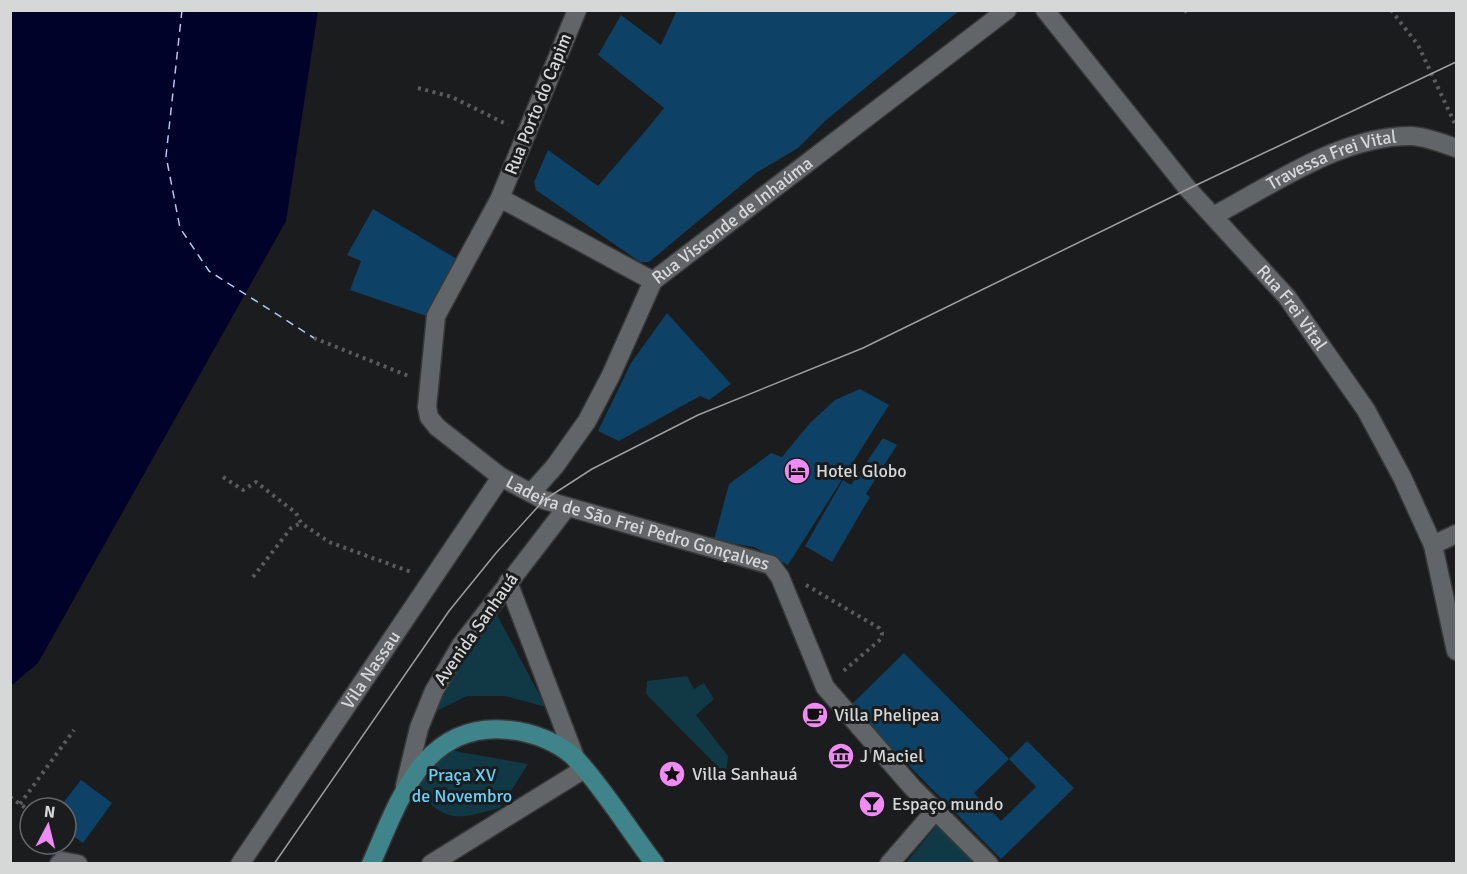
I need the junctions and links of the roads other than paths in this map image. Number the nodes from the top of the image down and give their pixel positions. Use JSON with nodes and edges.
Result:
{"nodes":[{"id":1,"x":577,"y":10,"type":"edge"},
{"id":2,"x":1007,"y":10,"type":"edge"},
{"id":3,"x":1045,"y":10,"type":"edge"},
{"id":4,"x":1456,"y":148,"type":"edge"},
{"id":5,"x":500,"y":198,"type":"junction"},
{"id":6,"x":1215,"y":215,"type":"junction"},
{"id":7,"x":653,"y":281,"type":"junction"},
{"id":8,"x":437,"y":427,"type":"joint"},
{"id":9,"x":501,"y":477,"type":"junction"},
{"id":10,"x":531,"y":493,"type":"junction"},
{"id":11,"x":567,"y":507,"type":"junction"},
{"id":12,"x":1456,"y":534,"type":"edge"},
{"id":13,"x":1433,"y":545,"type":"junction"},
{"id":14,"x":508,"y":582,"type":"junction"},
{"id":15,"x":1456,"y":651,"type":"edge"},
{"id":16,"x":580,"y":764,"type":"junction"},
{"id":17,"x":405,"y":786,"type":"junction"},
{"id":18,"x":935,"y":811,"type":"junction"},
{"id":19,"x":58,"y":864,"type":"edge"},
{"id":20,"x":78,"y":864,"type":"edge"},
{"id":21,"x":240,"y":864,"type":"edge"},
{"id":22,"x":371,"y":864,"type":"edge"},
{"id":23,"x":431,"y":864,"type":"edge"},
{"id":24,"x":655,"y":864,"type":"edge"},
{"id":25,"x":889,"y":864,"type":"edge"},
{"id":26,"x":989,"y":864,"type":"edge"}],
"edges":[{"from":1,"to":5,"type":"street","name":"Rua Porto do Capim"},
{"from":2,"to":7,"type":"street","name":"Rua Visconde de Inhaúma"},
{"from":3,"to":6,"type":"street","name":"Rua Frei Vital"},
{"from":4,"to":6,"type":"street","name":"Travessa Frei Vital"},
{"from":5,"to":7,"type":"street","name":"Rua Porto do Capim"},
{"from":5,"to":8,"type":"street","name":"Rua Porto do Capim"},
{"from":6,"to":13,"type":"street","name":"Rua Frei Vital"},
{"from":7,"to":10,"type":"street","name":"Rua Visconde de Inhaúma"},
{"from":8,"to":9,"type":"street","name":"Ladeira de São Frei Pedro Gonçalves"},
{"from":9,"to":10,"type":"street","name":"Ladeira de São Frei Pedro Gonçalves"},
{"from":9,"to":21,"type":"street","name":"Vila Nassau"},
{"from":10,"to":11,"type":"street","name":"Ladeira de São Frei Pedro Gonçalves"},
{"from":11,"to":14,"type":"street","name":"Avenida Sanhauá"},
{"from":11,"to":18,"type":"street","name":"Ladeira de São Frei Pedro Gonçalves"},
{"from":12,"to":13,"type":"street"},
{"from":13,"to":15,"type":"street","name":"Rua Frei Vital"},
{"from":14,"to":16,"type":"street"},
{"from":14,"to":17,"type":"street","name":"Avenida Sanhauá"},
{"from":16,"to":17,"type":"main road"},
{"from":16,"to":23,"type":"street"},
{"from":16,"to":24,"type":"main road"},
{"from":17,"to":22,"type":"main road","name":"Avenida Sanhauá"},
{"from":18,"to":25,"type":"street"},
{"from":18,"to":26,"type":"street","name":"Ladeira de São Frei Pedro Gonçalves"},
{"from":19,"to":20,"type":"street"}]}
